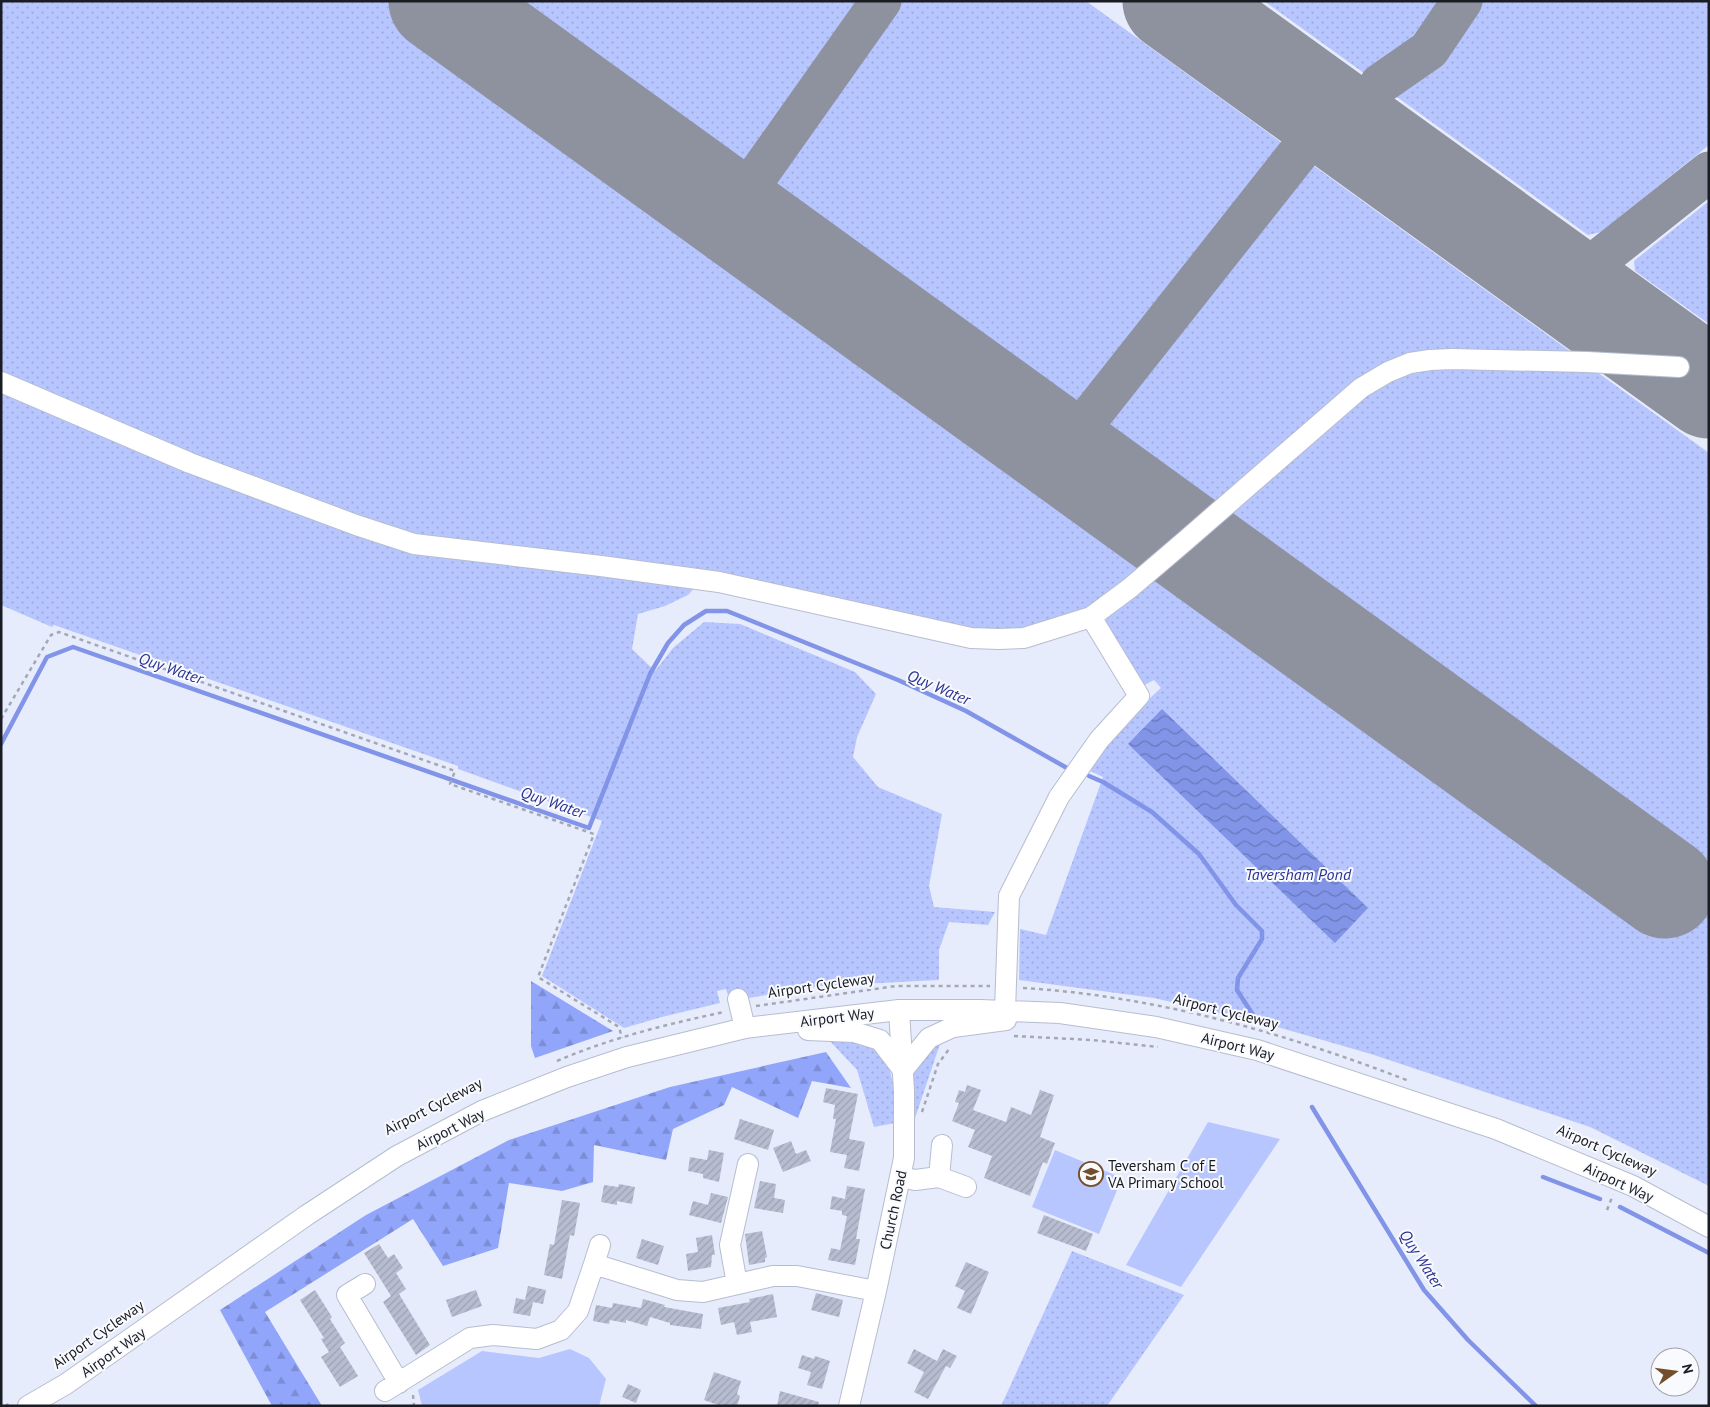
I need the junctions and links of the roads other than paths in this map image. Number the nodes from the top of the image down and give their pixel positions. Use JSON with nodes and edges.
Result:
{"nodes":[{"id":1,"x":1679,"y":367,"type":"dead end"},
{"id":2,"x":1,"y":382,"type":"edge"},
{"id":3,"x":1091,"y":617,"type":"junction"},
{"id":4,"x":739,"y":1004,"type":"road end"},
{"id":5,"x":899,"y":1010,"type":"junction"},
{"id":6,"x":1005,"y":1011,"type":"junction"},
{"id":7,"x":1060,"y":1013,"type":"junction"},
{"id":8,"x":745,"y":1028,"type":"junction"},
{"id":9,"x":903,"y":1070,"type":"junction"},
{"id":10,"x":942,"y":1144,"type":"dead end"},
{"id":11,"x":748,"y":1164,"type":"dead end"},
{"id":12,"x":938,"y":1177,"type":"junction"},
{"id":13,"x":900,"y":1178,"type":"junction"},
{"id":14,"x":966,"y":1187,"type":"dead end"},
{"id":15,"x":1709,"y":1227,"type":"edge"},
{"id":16,"x":365,"y":1284,"type":"dead end"},
{"id":17,"x":737,"y":1284,"type":"junction"},
{"id":18,"x":876,"y":1291,"type":"junction"},
{"id":19,"x":20,"y":1404,"type":"edge"},
{"id":20,"x":848,"y":1406,"type":"edge"}],
"edges":[{"from":1,"to":3,"type":"street"},
{"from":2,"to":3,"type":"street"},
{"from":3,"to":6,"type":"street"},
{"from":4,"to":8,"type":"street"},
{"from":5,"to":6,"type":"street","name":"Airport Way"},
{"from":5,"to":8,"type":"street","name":"Airport Way"},
{"from":5,"to":9,"type":"street","name":"Church Road"},
{"from":6,"to":7,"type":"street","name":"Airport Way"},
{"from":7,"to":9,"type":"street"},
{"from":7,"to":15,"type":"street","name":"Airport Way"},
{"from":8,"to":9,"type":"street"},
{"from":8,"to":19,"type":"street","name":"Airport Way"},
{"from":9,"to":13,"type":"street","name":"Church Road"},
{"from":10,"to":12,"type":"street"},
{"from":11,"to":17,"type":"street"},
{"from":12,"to":13,"type":"street"},
{"from":12,"to":14,"type":"street"},
{"from":13,"to":18,"type":"street","name":"Church Road"},
{"from":16,"to":17,"type":"street"},
{"from":17,"to":18,"type":"street"},
{"from":18,"to":20,"type":"street","name":"Church Road"}]}
